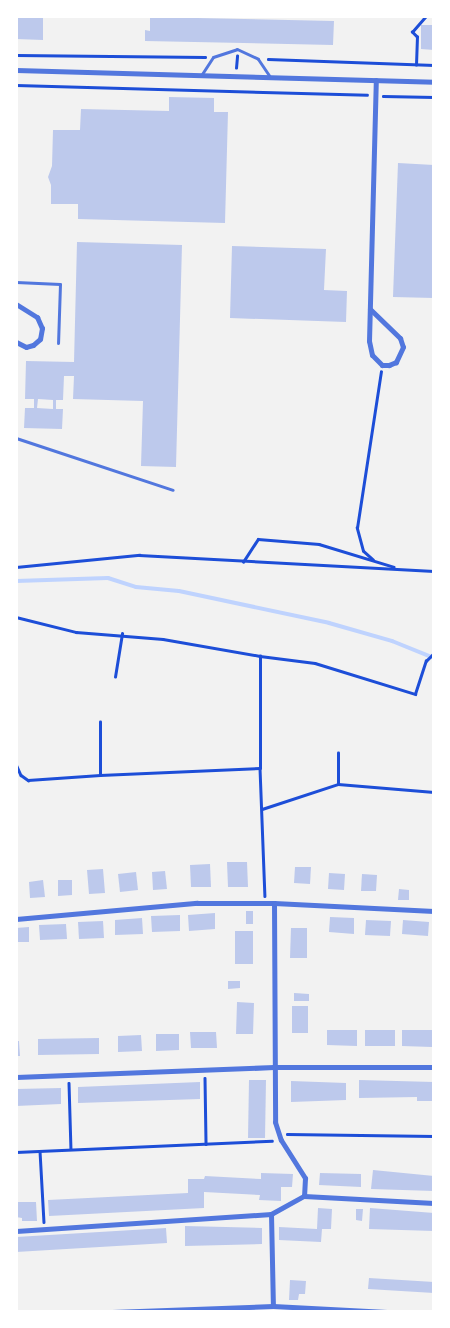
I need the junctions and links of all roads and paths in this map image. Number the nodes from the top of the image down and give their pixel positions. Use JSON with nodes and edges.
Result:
{"nodes":[{"id":1,"x":426,"y":16,"type":"edge"},
{"id":2,"x":416,"y":64,"type":"dead end"},
{"id":3,"x":16,"y":70,"type":"edge"},
{"id":4,"x":201,"y":76,"type":"junction"},
{"id":5,"x":270,"y":78,"type":"junction"},
{"id":6,"x":376,"y":80,"type":"junction"},
{"id":7,"x":434,"y":82,"type":"edge"},
{"id":8,"x":16,"y":85,"type":"edge"},
{"id":9,"x":375,"y":95,"type":"junction"},
{"id":10,"x":434,"y":97,"type":"edge"},
{"id":11,"x":16,"y":282,"type":"edge"},
{"id":12,"x":16,"y":304,"type":"edge"},
{"id":13,"x":370,"y":308,"type":"junction"},
{"id":14,"x":16,"y":342,"type":"edge"},
{"id":15,"x":58,"y":343,"type":"dead end"},
{"id":16,"x":382,"y":365,"type":"junction"},
{"id":17,"x":16,"y":438,"type":"edge"},
{"id":18,"x":173,"y":490,"type":"dead end"},
{"id":19,"x":373,"y":560,"type":"junction"},
{"id":20,"x":243,"y":562,"type":"junction"},
{"id":21,"x":16,"y":567,"type":"edge"},
{"id":22,"x":398,"y":569,"type":"junction"},
{"id":23,"x":434,"y":571,"type":"edge"},
{"id":24,"x":16,"y":617,"type":"edge"},
{"id":25,"x":122,"y":634,"type":"junction"},
{"id":26,"x":434,"y":652,"type":"edge"},
{"id":27,"x":260,"y":656,"type":"junction"},
{"id":28,"x":115,"y":677,"type":"dead end"},
{"id":29,"x":100,"y":722,"type":"dead end"},
{"id":30,"x":338,"y":753,"type":"dead end"},
{"id":31,"x":16,"y":764,"type":"edge"},
{"id":32,"x":260,"y":768,"type":"junction"},
{"id":33,"x":100,"y":775,"type":"junction"},
{"id":34,"x":338,"y":784,"type":"junction"},
{"id":35,"x":434,"y":792,"type":"edge"},
{"id":36,"x":262,"y":809,"type":"junction"},
{"id":37,"x":265,"y":903,"type":"junction"},
{"id":38,"x":274,"y":903,"type":"junction"},
{"id":39,"x":434,"y":912,"type":"edge"},
{"id":40,"x":16,"y":919,"type":"edge"},
{"id":41,"x":274,"y":1067,"type":"junction"},
{"id":42,"x":434,"y":1067,"type":"edge"},
{"id":43,"x":204,"y":1070,"type":"junction"},
{"id":44,"x":69,"y":1075,"type":"junction"},
{"id":45,"x":16,"y":1077,"type":"edge"},
{"id":46,"x":434,"y":1136,"type":"edge"},
{"id":47,"x":281,"y":1140,"type":"junction"},
{"id":48,"x":206,"y":1144,"type":"junction"},
{"id":49,"x":71,"y":1149,"type":"junction"},
{"id":50,"x":40,"y":1151,"type":"junction"},
{"id":51,"x":16,"y":1152,"type":"edge"},
{"id":52,"x":304,"y":1196,"type":"junction"},
{"id":53,"x":434,"y":1203,"type":"edge"},
{"id":54,"x":271,"y":1214,"type":"junction"},
{"id":55,"x":44,"y":1229,"type":"junction"},
{"id":56,"x":16,"y":1231,"type":"edge"},
{"id":57,"x":273,"y":1306,"type":"junction"},
{"id":58,"x":112,"y":1312,"type":"edge"},
{"id":59,"x":387,"y":1312,"type":"edge"}],
"edges":[{"from":1,"to":2,"type":"path"},
{"from":3,"to":4,"type":"street"},
{"from":4,"to":5,"type":"street"},
{"from":4,"to":5,"type":"lane"},
{"from":5,"to":6,"type":"street"},
{"from":6,"to":7,"type":"street"},
{"from":6,"to":9,"type":"street"},
{"from":8,"to":9,"type":"path"},
{"from":9,"to":10,"type":"path"},
{"from":9,"to":13,"type":"street"},
{"from":11,"to":15,"type":"lane"},
{"from":12,"to":14,"type":"street"},
{"from":13,"to":16,"type":"street"},
{"from":13,"to":16,"type":"street"},
{"from":16,"to":19,"type":"path"},
{"from":17,"to":18,"type":"lane"},
{"from":19,"to":20,"type":"path"},
{"from":19,"to":22,"type":"path"},
{"from":20,"to":21,"type":"path"},
{"from":20,"to":22,"type":"path"},
{"from":22,"to":23,"type":"path"},
{"from":24,"to":25,"type":"path"},
{"from":25,"to":27,"type":"path"},
{"from":25,"to":28,"type":"path"},
{"from":26,"to":27,"type":"path"},
{"from":27,"to":32,"type":"path"},
{"from":29,"to":33,"type":"path"},
{"from":30,"to":34,"type":"path"},
{"from":31,"to":33,"type":"path"},
{"from":32,"to":33,"type":"path"},
{"from":32,"to":36,"type":"path"},
{"from":34,"to":35,"type":"path"},
{"from":34,"to":36,"type":"path"},
{"from":36,"to":37,"type":"path"},
{"from":37,"to":38,"type":"street"},
{"from":37,"to":40,"type":"street"},
{"from":38,"to":39,"type":"street"},
{"from":38,"to":41,"type":"street"},
{"from":41,"to":42,"type":"street"},
{"from":41,"to":43,"type":"street"},
{"from":41,"to":47,"type":"street"},
{"from":43,"to":44,"type":"street"},
{"from":43,"to":48,"type":"path"},
{"from":44,"to":45,"type":"street"},
{"from":44,"to":49,"type":"path"},
{"from":46,"to":47,"type":"path"},
{"from":47,"to":48,"type":"path"},
{"from":47,"to":52,"type":"street"},
{"from":48,"to":49,"type":"path"},
{"from":49,"to":50,"type":"path"},
{"from":50,"to":51,"type":"path"},
{"from":50,"to":55,"type":"path"},
{"from":52,"to":53,"type":"street"},
{"from":52,"to":54,"type":"street"},
{"from":54,"to":55,"type":"street"},
{"from":54,"to":57,"type":"street"},
{"from":55,"to":56,"type":"street"},
{"from":57,"to":58,"type":"street"},
{"from":57,"to":59,"type":"street"}]}
